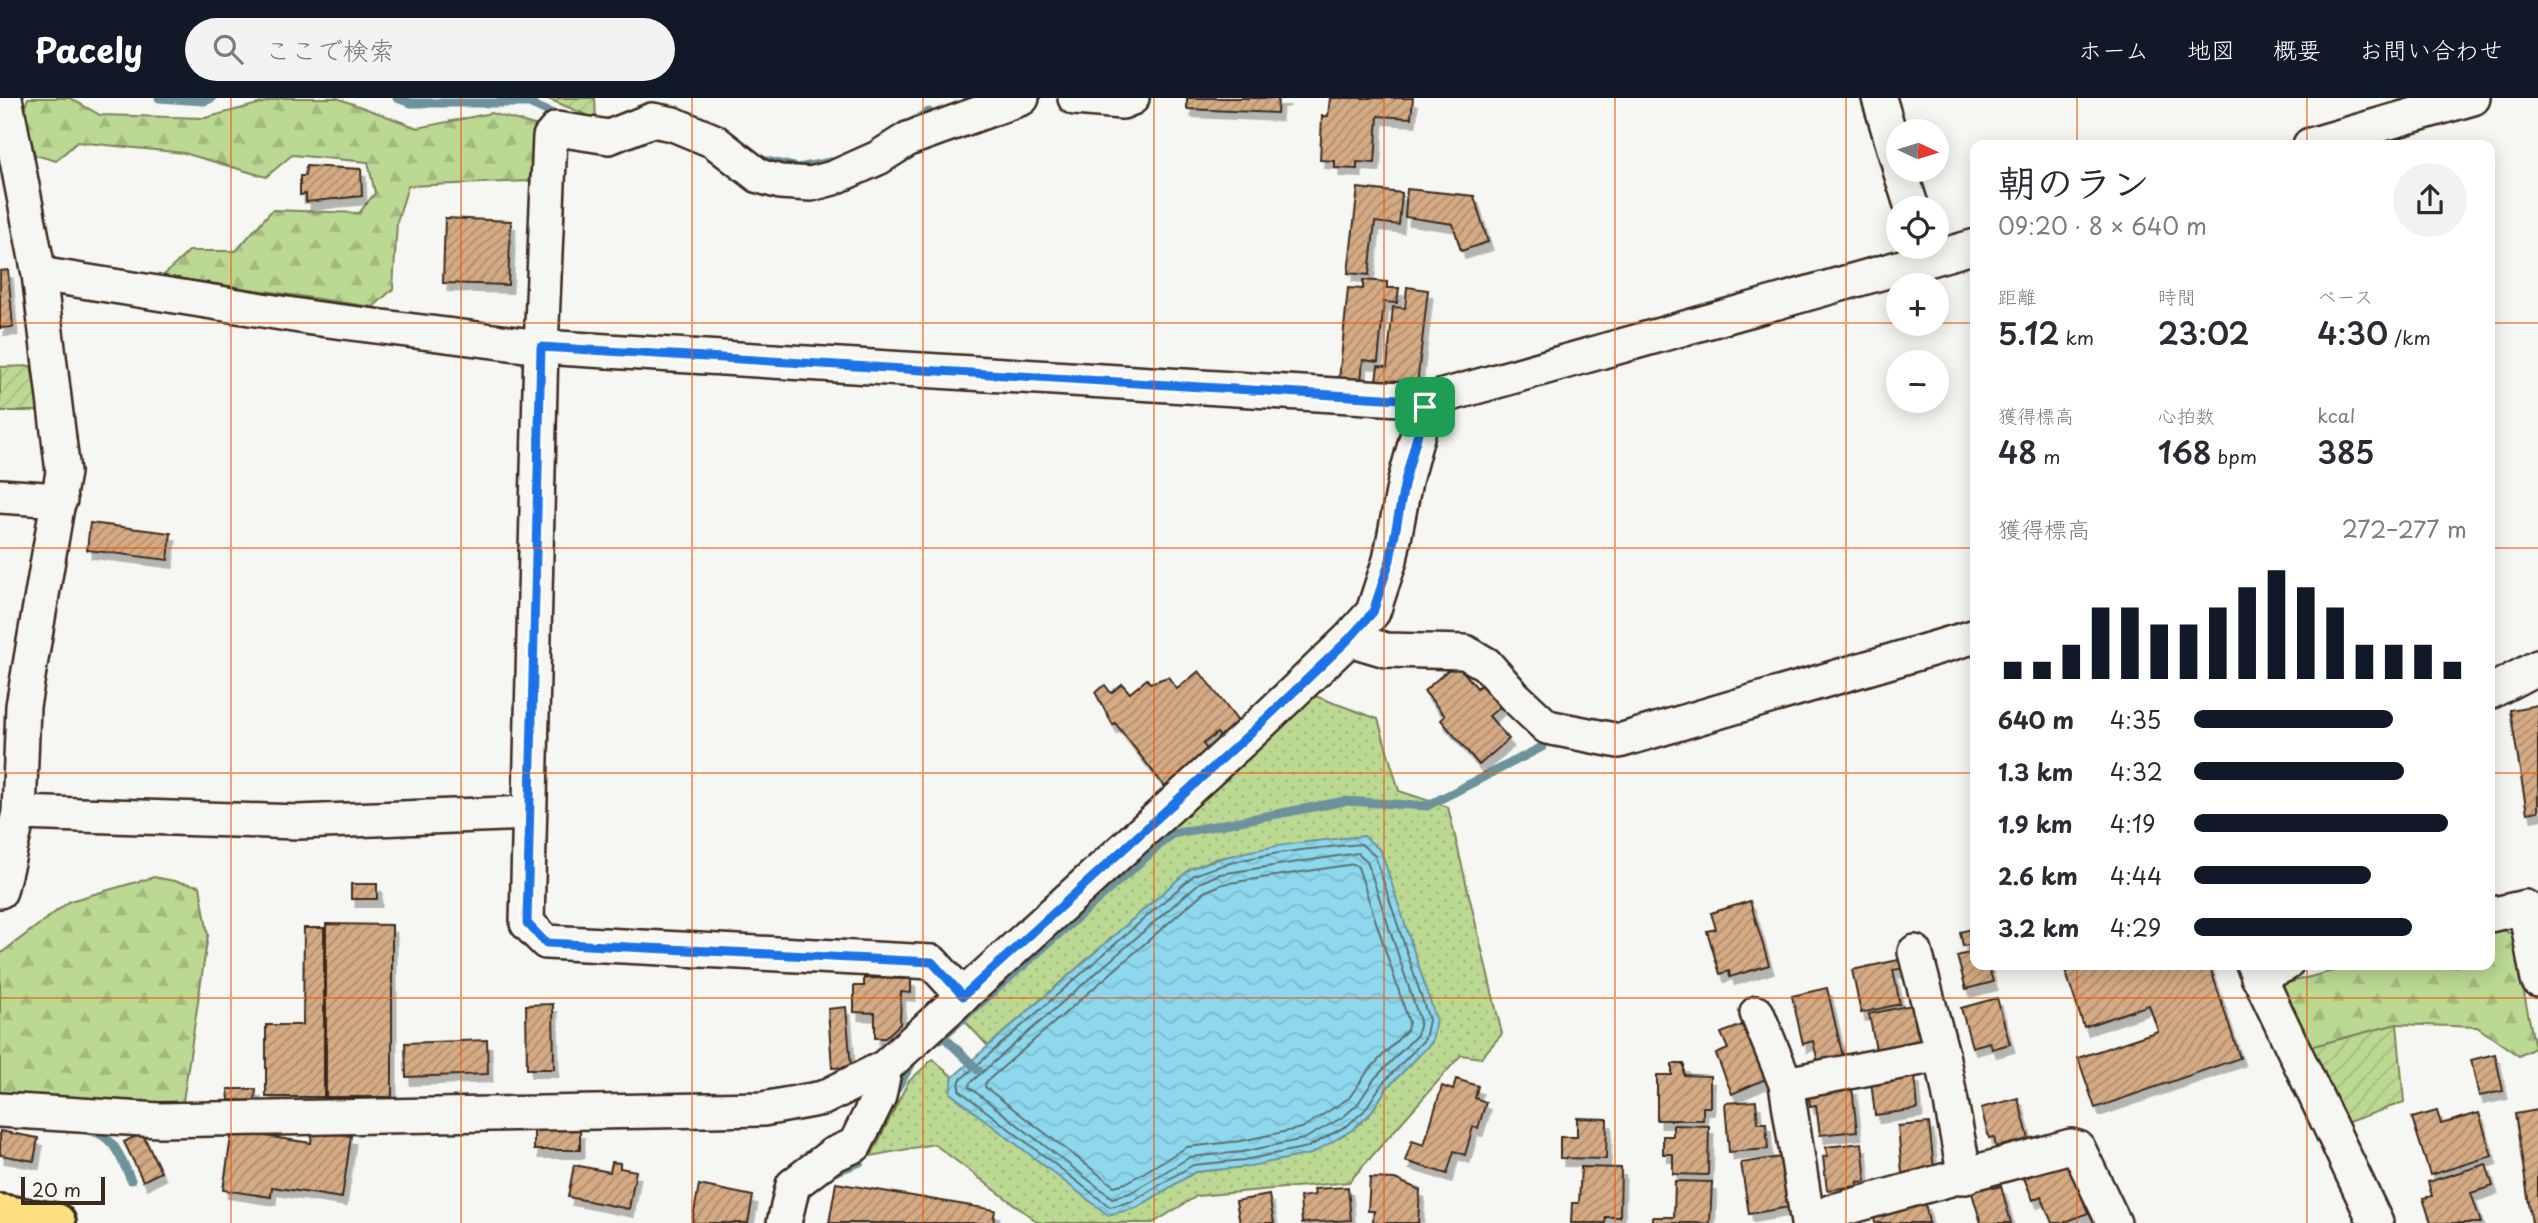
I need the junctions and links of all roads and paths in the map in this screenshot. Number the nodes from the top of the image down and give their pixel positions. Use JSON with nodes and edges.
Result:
{"nodes":[{"id":1,"x":5,"y":98,"type":"edge"},
{"id":2,"x":1022,"y":98,"type":"edge"},
{"id":3,"x":1075,"y":98,"type":"edge"},
{"id":4,"x":1132,"y":98,"type":"edge"},
{"id":5,"x":1878,"y":98,"type":"edge"},
{"id":6,"x":2473,"y":98,"type":"edge"},
{"id":7,"x":1886,"y":124,"type":"edge"},
{"id":8,"x":2327,"y":140,"type":"edge"},
{"id":9,"x":1970,"y":247,"type":"edge"},
{"id":10,"x":1949,"y":250,"type":"edge"},
{"id":11,"x":1905,"y":259,"type":"edge"},
{"id":12,"x":39,"y":274,"type":"junction"},
{"id":13,"x":541,"y":347,"type":"junction"},
{"id":14,"x":1425,"y":407,"type":"junction"},
{"id":15,"x":0,"y":496,"type":"edge"},
{"id":16,"x":60,"y":500,"type":"junction"},
{"id":17,"x":1970,"y":638,"type":"edge"},
{"id":18,"x":1349,"y":639,"type":"junction"},
{"id":19,"x":2538,"y":667,"type":"edge"},
{"id":20,"x":2495,"y":689,"type":"edge"},
{"id":21,"x":19,"y":813,"type":"junction"},
{"id":22,"x":529,"y":813,"type":"junction"},
{"id":23,"x":0,"y":891,"type":"edge"},
{"id":24,"x":2495,"y":914,"type":"edge"},
{"id":25,"x":1915,"y":951,"type":"dead end"},
{"id":26,"x":2265,"y":970,"type":"edge"},
{"id":27,"x":2538,"y":980,"type":"edge"},
{"id":28,"x":963,"y":996,"type":"junction"},
{"id":29,"x":1757,"y":1013,"type":"dead end"},
{"id":30,"x":1942,"y":1054,"type":"junction"},
{"id":31,"x":885,"y":1067,"type":"junction"},
{"id":32,"x":1786,"y":1084,"type":"junction"},
{"id":33,"x":0,"y":1110,"type":"edge"},
{"id":34,"x":1965,"y":1177,"type":"junction"},
{"id":35,"x":0,"y":1214,"type":"edge"},
{"id":36,"x":56,"y":1223,"type":"edge"},
{"id":37,"x":784,"y":1223,"type":"edge"},
{"id":38,"x":1810,"y":1223,"type":"edge"},
{"id":39,"x":2114,"y":1223,"type":"edge"},
{"id":40,"x":2376,"y":1223,"type":"edge"}],
"edges":[{"from":1,"to":12,"type":"street"},
{"from":2,"to":13,"type":"street"},
{"from":3,"to":4,"type":"street"},
{"from":5,"to":7,"type":"street"},
{"from":6,"to":8,"type":"street"},
{"from":9,"to":10,"type":"street"},
{"from":11,"to":14,"type":"street"},
{"from":12,"to":13,"type":"street"},
{"from":12,"to":16,"type":"street"},
{"from":13,"to":14,"type":"street"},
{"from":13,"to":22,"type":"street"},
{"from":14,"to":18,"type":"street"},
{"from":15,"to":16,"type":"street"},
{"from":16,"to":21,"type":"street"},
{"from":17,"to":18,"type":"street"},
{"from":18,"to":28,"type":"street"},
{"from":19,"to":20,"type":"street"},
{"from":21,"to":22,"type":"street"},
{"from":21,"to":23,"type":"street"},
{"from":22,"to":28,"type":"street"},
{"from":24,"to":27,"type":"street"},
{"from":25,"to":30,"type":"street"},
{"from":26,"to":40,"type":"street"},
{"from":28,"to":31,"type":"street"},
{"from":29,"to":32,"type":"street"},
{"from":30,"to":32,"type":"street"},
{"from":30,"to":34,"type":"street"},
{"from":31,"to":33,"type":"street"},
{"from":31,"to":37,"type":"street"},
{"from":32,"to":38,"type":"street"},
{"from":34,"to":38,"type":"street"},
{"from":34,"to":39,"type":"street"},
{"from":35,"to":36,"type":"main road"}]}
